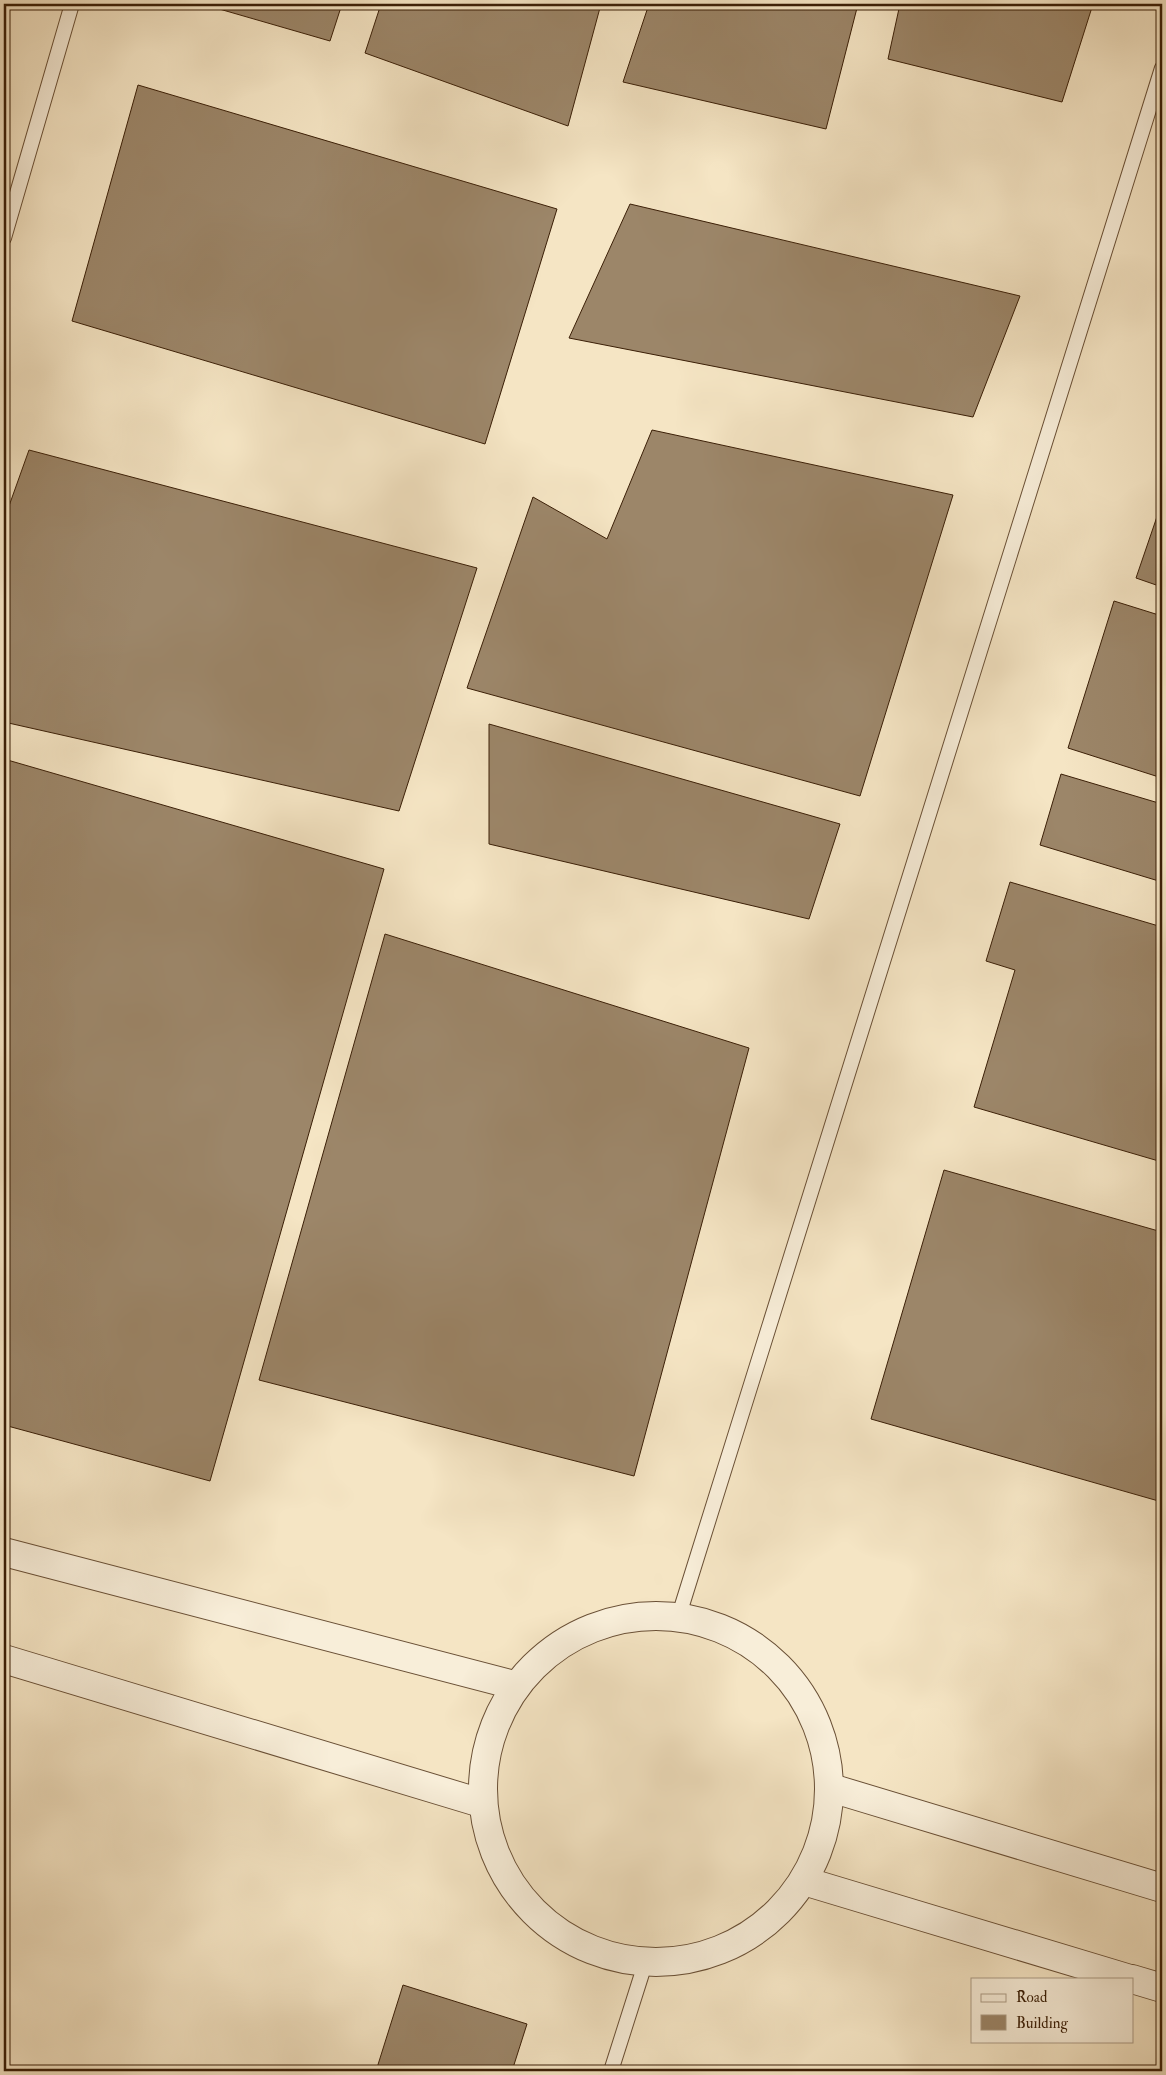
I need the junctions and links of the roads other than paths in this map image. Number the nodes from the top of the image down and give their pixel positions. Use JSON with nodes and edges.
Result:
{"nodes":[{"id":1,"x":72,"y":4,"type":"edge"},
{"id":2,"x":1162,"y":68,"type":"edge"},
{"id":3,"x":4,"y":238,"type":"edge"},
{"id":4,"x":4,"y":1552,"type":"edge"},
{"id":5,"x":679,"y":1615,"type":"junction"},
{"id":6,"x":4,"y":1660,"type":"edge"},
{"id":7,"x":514,"y":1685,"type":"junction"},
{"id":8,"x":831,"y":1788,"type":"junction"},
{"id":9,"x":481,"y":1803,"type":"junction"},
{"id":10,"x":804,"y":1881,"type":"junction"},
{"id":11,"x":1162,"y":1888,"type":"edge"},
{"id":12,"x":645,"y":1964,"type":"junction"},
{"id":13,"x":1128,"y":1978,"type":"edge"},
{"id":14,"x":1134,"y":1980,"type":"edge"},
{"id":15,"x":1162,"y":1988,"type":"edge"},
{"id":16,"x":612,"y":2071,"type":"edge"}],
"edges":[{"from":1,"to":3,"type":"lane"},
{"from":2,"to":5,"type":"lane"},
{"from":4,"to":7,"type":"street"},
{"from":5,"to":7,"type":"street"},
{"from":5,"to":8,"type":"street"},
{"from":6,"to":9,"type":"street"},
{"from":7,"to":9,"type":"street"},
{"from":8,"to":10,"type":"street"},
{"from":8,"to":11,"type":"street"},
{"from":9,"to":12,"type":"street"},
{"from":10,"to":12,"type":"street"},
{"from":10,"to":13,"type":"street"},
{"from":12,"to":16,"type":"lane"},
{"from":14,"to":15,"type":"street"}]}
